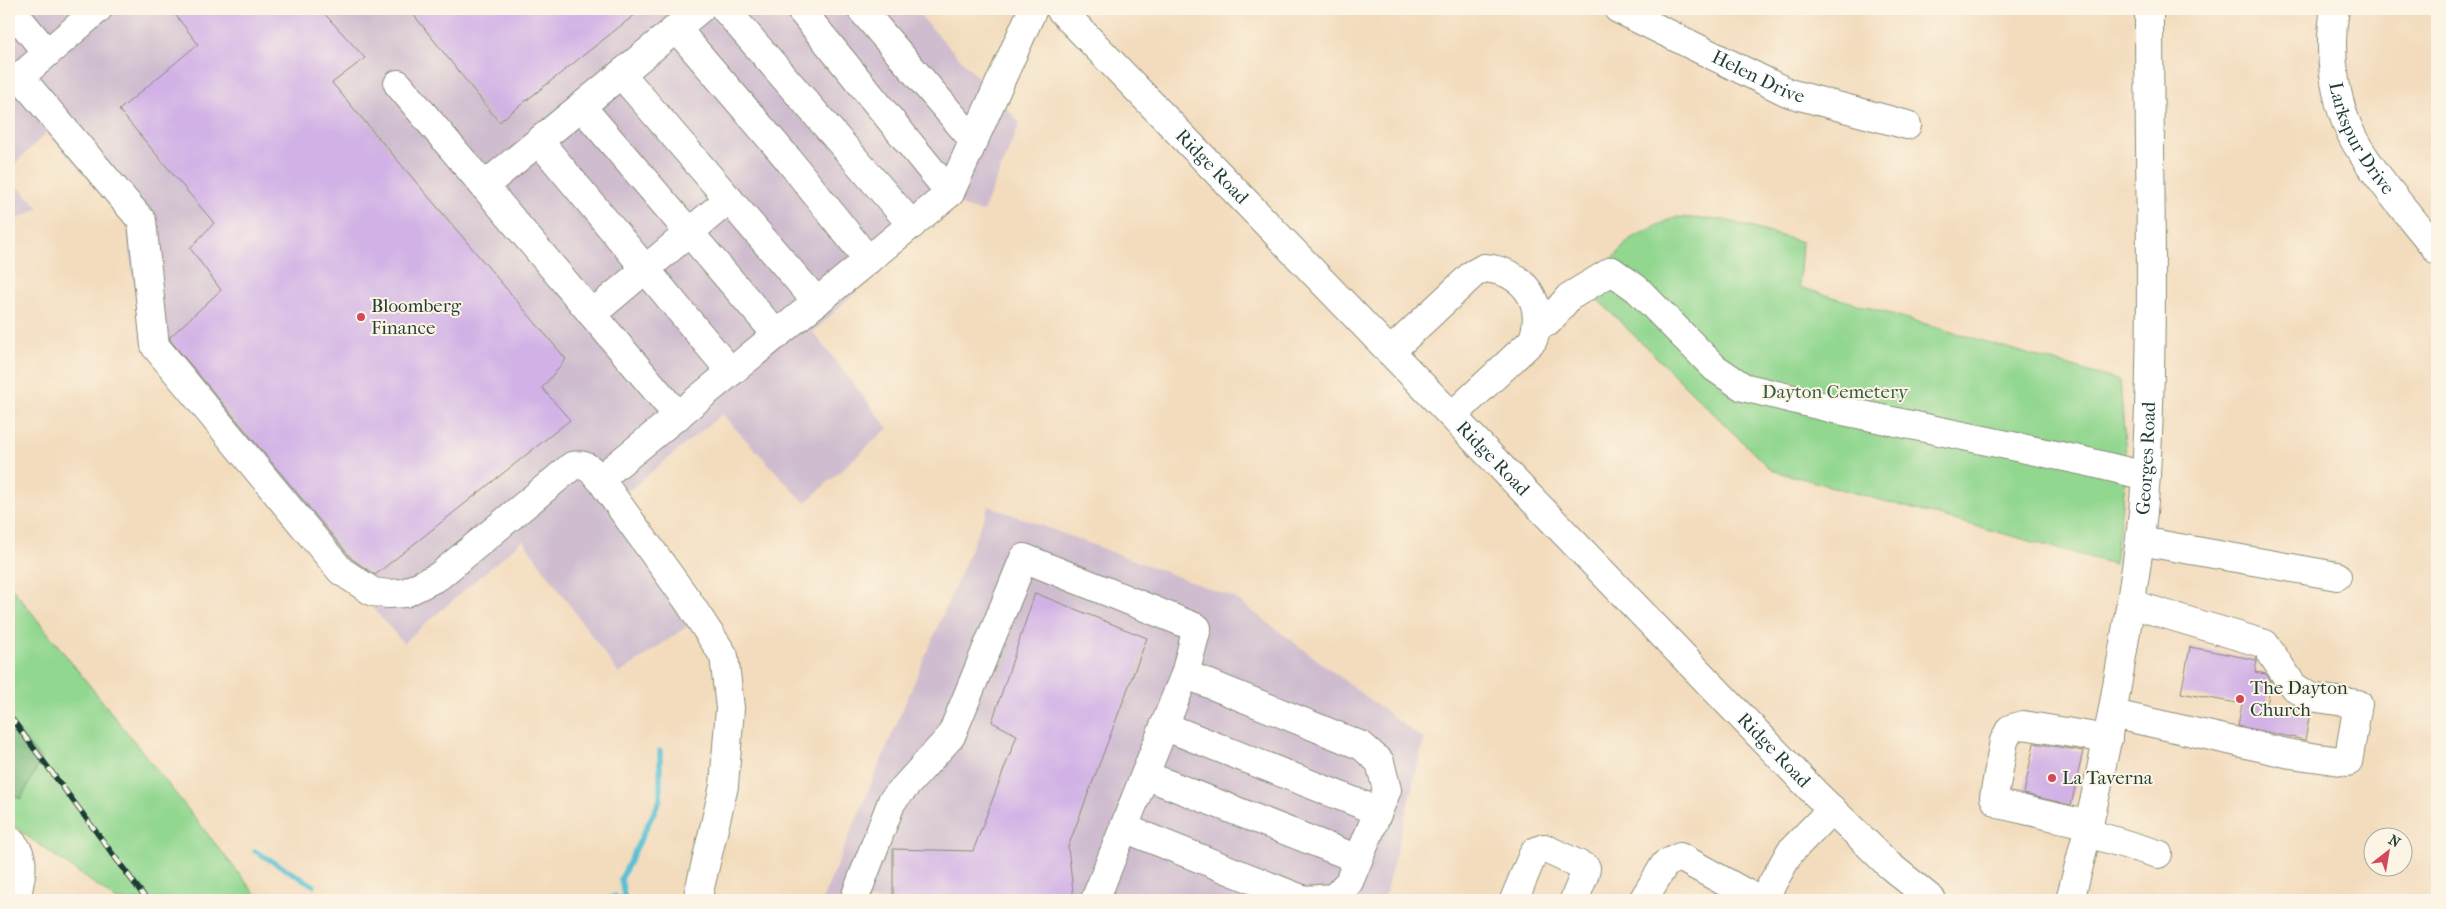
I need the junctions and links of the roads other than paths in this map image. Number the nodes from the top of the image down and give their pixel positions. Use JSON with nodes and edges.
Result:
{"nodes":[{"id":1,"x":11,"y":9,"type":"edge"},
{"id":2,"x":98,"y":9,"type":"edge"},
{"id":3,"x":700,"y":9,"type":"edge"},
{"id":4,"x":725,"y":9,"type":"edge"},
{"id":5,"x":800,"y":9,"type":"edge"},
{"id":6,"x":861,"y":9,"type":"edge"},
{"id":7,"x":1033,"y":9,"type":"edge"},
{"id":8,"x":1060,"y":9,"type":"edge"},
{"id":9,"x":1618,"y":9,"type":"edge"},
{"id":10,"x":2149,"y":9,"type":"edge"},
{"id":11,"x":2335,"y":9,"type":"edge"},
{"id":12,"x":676,"y":28,"type":"junction"},
{"id":13,"x":47,"y":53,"type":"junction"},
{"id":14,"x":621,"y":74,"type":"junction"},
{"id":15,"x":398,"y":84,"type":"dead end"},
{"id":16,"x":581,"y":106,"type":"junction"},
{"id":17,"x":1906,"y":126,"type":"dead end"},
{"id":18,"x":974,"y":141,"type":"junction"},
{"id":19,"x":539,"y":142,"type":"junction"},
{"id":20,"x":484,"y":186,"type":"junction"},
{"id":21,"x":950,"y":194,"type":"junction"},
{"id":22,"x":729,"y":200,"type":"junction"},
{"id":23,"x":912,"y":225,"type":"junction"},
{"id":24,"x":689,"y":233,"type":"junction"},
{"id":25,"x":2437,"y":250,"type":"edge"},
{"id":26,"x":868,"y":260,"type":"junction"},
{"id":27,"x":646,"y":269,"type":"junction"},
{"id":28,"x":817,"y":302,"type":"junction"},
{"id":29,"x":592,"y":314,"type":"junction"},
{"id":30,"x":1538,"y":326,"type":"junction"},
{"id":31,"x":777,"y":335,"type":"junction"},
{"id":32,"x":1390,"y":352,"type":"junction"},
{"id":33,"x":732,"y":372,"type":"junction"},
{"id":34,"x":678,"y":416,"type":"junction"},
{"id":35,"x":1452,"y":416,"type":"junction"},
{"id":36,"x":2146,"y":476,"type":"junction"},
{"id":37,"x":600,"y":479,"type":"junction"},
{"id":38,"x":2140,"y":541,"type":"junction"},
{"id":39,"x":2337,"y":576,"type":"dead end"},
{"id":40,"x":2131,"y":604,"type":"junction"},
{"id":41,"x":1184,"y":674,"type":"junction"},
{"id":42,"x":1164,"y":726,"type":"junction"},
{"id":43,"x":2111,"y":726,"type":"junction"},
{"id":44,"x":1145,"y":775,"type":"junction"},
{"id":45,"x":1832,"y":809,"type":"junction"},
{"id":46,"x":1378,"y":811,"type":"junction"},
{"id":47,"x":1124,"y":828,"type":"junction"},
{"id":48,"x":2089,"y":829,"type":"junction"},
{"id":49,"x":9,"y":840,"type":"edge"},
{"id":50,"x":2158,"y":854,"type":"dead end"},
{"id":51,"x":1358,"y":859,"type":"junction"},
{"id":52,"x":15,"y":882,"type":"edge"},
{"id":53,"x":697,"y":900,"type":"edge"},
{"id":54,"x":854,"y":900,"type":"edge"},
{"id":55,"x":1095,"y":900,"type":"edge"},
{"id":56,"x":1514,"y":900,"type":"edge"},
{"id":57,"x":1574,"y":900,"type":"edge"},
{"id":58,"x":1643,"y":900,"type":"edge"},
{"id":59,"x":1758,"y":900,"type":"edge"},
{"id":60,"x":1763,"y":900,"type":"edge"},
{"id":61,"x":1932,"y":900,"type":"edge"},
{"id":62,"x":2070,"y":900,"type":"edge"}],
"edges":[{"from":1,"to":13,"type":"street"},
{"from":2,"to":13,"type":"street"},
{"from":3,"to":12,"type":"street"},
{"from":4,"to":23,"type":"street"},
{"from":5,"to":21,"type":"street"},
{"from":6,"to":18,"type":"street"},
{"from":7,"to":18,"type":"street"},
{"from":8,"to":32,"type":"street","name":"Ridge Road"},
{"from":9,"to":17,"type":"street","name":"Helen Drive"},
{"from":10,"to":36,"type":"street","name":"Georges Road"},
{"from":11,"to":25,"type":"street","name":"Larkspur Drive"},
{"from":12,"to":14,"type":"street"},
{"from":12,"to":26,"type":"street"},
{"from":13,"to":37,"type":"street"},
{"from":14,"to":16,"type":"street"},
{"from":14,"to":22,"type":"street"},
{"from":15,"to":20,"type":"street"},
{"from":16,"to":19,"type":"street"},
{"from":16,"to":24,"type":"street"},
{"from":18,"to":21,"type":"street"},
{"from":19,"to":20,"type":"street"},
{"from":19,"to":27,"type":"street"},
{"from":20,"to":29,"type":"street"},
{"from":21,"to":23,"type":"street"},
{"from":22,"to":24,"type":"street"},
{"from":22,"to":28,"type":"street"},
{"from":23,"to":26,"type":"street"},
{"from":24,"to":27,"type":"street"},
{"from":24,"to":31,"type":"street"},
{"from":26,"to":28,"type":"street"},
{"from":27,"to":29,"type":"street"},
{"from":27,"to":33,"type":"street"},
{"from":28,"to":31,"type":"street"},
{"from":29,"to":34,"type":"street"},
{"from":30,"to":32,"type":"street"},
{"from":30,"to":35,"type":"street"},
{"from":30,"to":36,"type":"street"},
{"from":31,"to":33,"type":"street"},
{"from":32,"to":35,"type":"street","name":"Ridge Road"},
{"from":33,"to":34,"type":"street"},
{"from":34,"to":37,"type":"street"},
{"from":35,"to":45,"type":"street","name":"Ridge Road"},
{"from":36,"to":38,"type":"street","name":"Georges Road"},
{"from":37,"to":53,"type":"street"},
{"from":38,"to":39,"type":"street"},
{"from":38,"to":40,"type":"street","name":"Georges Road"},
{"from":40,"to":43,"type":"street","name":"Georges Road"},
{"from":40,"to":43,"type":"street"},
{"from":41,"to":42,"type":"street"},
{"from":41,"to":46,"type":"street"},
{"from":41,"to":54,"type":"street"},
{"from":42,"to":44,"type":"street"},
{"from":42,"to":46,"type":"street"},
{"from":43,"to":48,"type":"street","name":"Georges Road"},
{"from":43,"to":48,"type":"street"},
{"from":44,"to":47,"type":"street"},
{"from":44,"to":51,"type":"street"},
{"from":45,"to":60,"type":"street"},
{"from":45,"to":61,"type":"street","name":"Ridge Road"},
{"from":46,"to":51,"type":"street"},
{"from":47,"to":51,"type":"street"},
{"from":47,"to":55,"type":"street"},
{"from":48,"to":50,"type":"street"},
{"from":48,"to":62,"type":"street","name":"Georges Road"},
{"from":49,"to":52,"type":"street"},
{"from":56,"to":57,"type":"street"},
{"from":58,"to":59,"type":"street"}]}
